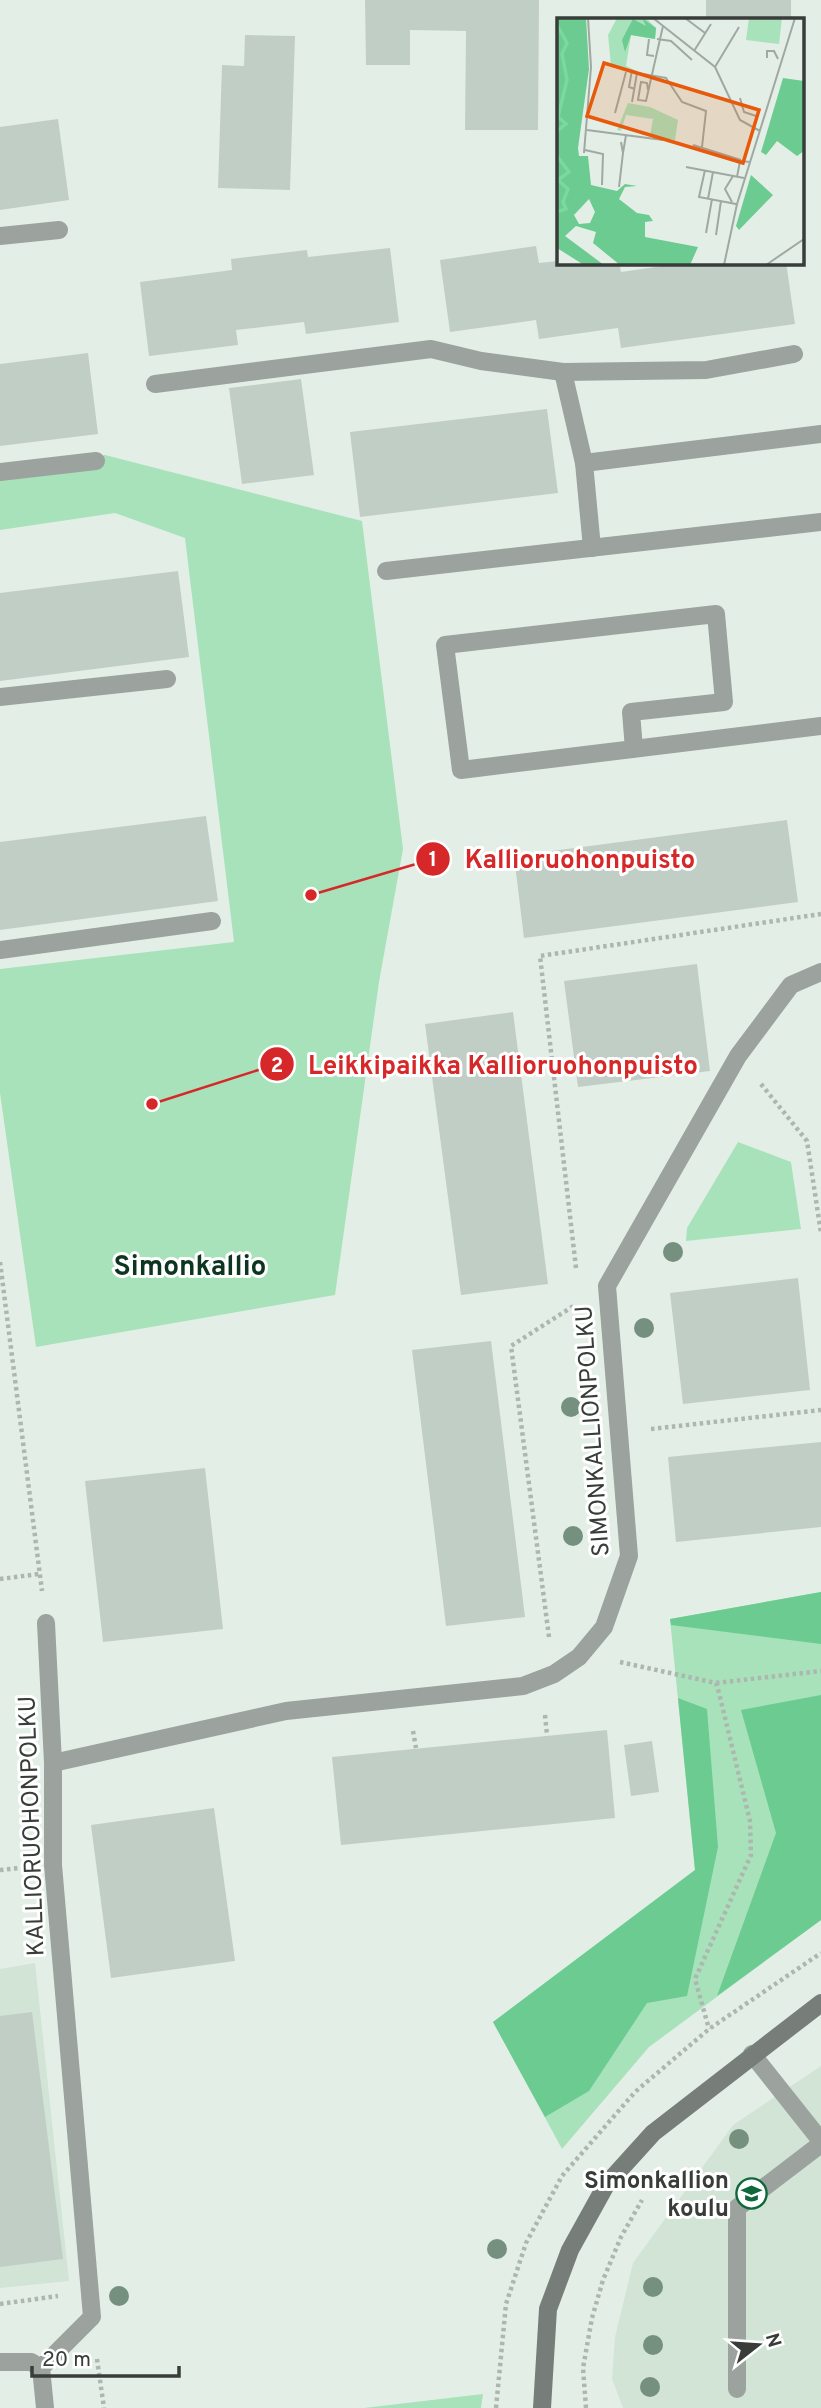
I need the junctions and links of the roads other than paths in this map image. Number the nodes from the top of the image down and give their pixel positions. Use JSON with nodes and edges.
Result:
{"nodes":[{"id":1,"x":59,"y":230,"type":"dead end"},
{"id":2,"x":0,"y":236,"type":"edge"},
{"id":3,"x":794,"y":354,"type":"dead end"},
{"id":4,"x":563,"y":372,"type":"junction"},
{"id":5,"x":155,"y":384,"type":"dead end"},
{"id":6,"x":821,"y":434,"type":"edge"},
{"id":7,"x":96,"y":461,"type":"dead end"},
{"id":8,"x":584,"y":463,"type":"junction"},
{"id":9,"x":0,"y":472,"type":"edge"},
{"id":10,"x":821,"y":522,"type":"edge"},
{"id":11,"x":592,"y":548,"type":"junction"},
{"id":12,"x":386,"y":571,"type":"dead end"},
{"id":13,"x":167,"y":679,"type":"dead end"},
{"id":14,"x":0,"y":697,"type":"edge"},
{"id":15,"x":821,"y":726,"type":"edge"},
{"id":16,"x":634,"y":749,"type":"junction"},
{"id":17,"x":212,"y":921,"type":"dead end"},
{"id":18,"x":0,"y":950,"type":"edge"},
{"id":19,"x":821,"y":972,"type":"edge"},
{"id":20,"x":46,"y":1623,"type":"road end"},
{"id":21,"x":53,"y":1763,"type":"junction"},
{"id":22,"x":821,"y":2003,"type":"edge"},
{"id":23,"x":752,"y":2054,"type":"junction"},
{"id":24,"x":821,"y":2142,"type":"edge"},
{"id":25,"x":0,"y":2362,"type":"edge"},
{"id":26,"x":41,"y":2368,"type":"junction"},
{"id":27,"x":737,"y":2389,"type":"dead end"},
{"id":28,"x":45,"y":2408,"type":"edge"},
{"id":29,"x":542,"y":2408,"type":"edge"}],
"edges":[{"from":1,"to":2,"type":"lane"},
{"from":3,"to":4,"type":"lane"},
{"from":4,"to":5,"type":"lane"},
{"from":4,"to":8,"type":"lane"},
{"from":6,"to":8,"type":"lane"},
{"from":7,"to":9,"type":"lane"},
{"from":8,"to":11,"type":"lane"},
{"from":10,"to":11,"type":"lane"},
{"from":11,"to":12,"type":"lane"},
{"from":13,"to":14,"type":"lane"},
{"from":15,"to":16,"type":"lane"},
{"from":16,"to":16,"type":"lane"},
{"from":17,"to":18,"type":"lane"},
{"from":19,"to":21,"type":"lane","name":"SIMONKALLIONPOLKU"},
{"from":20,"to":21,"type":"lane","name":"KALLIORUOHONPOLKU"},
{"from":21,"to":26,"type":"lane","name":"KALLIORUOHONPOLKU"},
{"from":22,"to":23,"type":"main road"},
{"from":23,"to":24,"type":"lane"},
{"from":23,"to":29,"type":"main road"},
{"from":24,"to":27,"type":"lane"},
{"from":25,"to":26,"type":"lane"},
{"from":26,"to":28,"type":"lane"}]}
